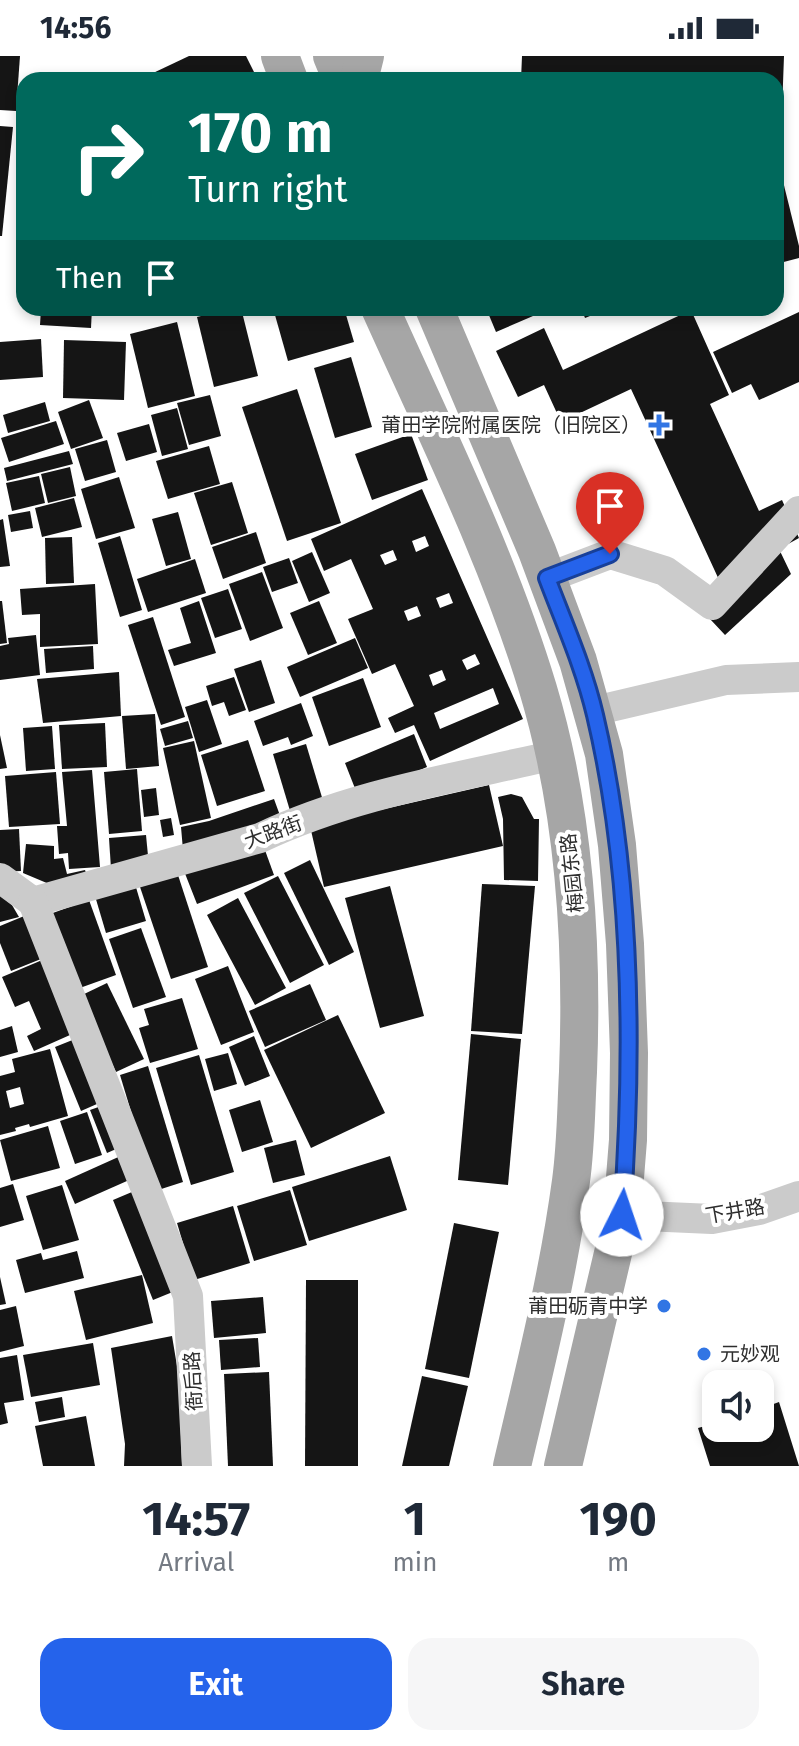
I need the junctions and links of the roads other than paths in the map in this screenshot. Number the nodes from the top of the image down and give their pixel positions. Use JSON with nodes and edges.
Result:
{"nodes":[{"id":1,"x":384,"y":316,"type":"edge"},
{"id":2,"x":437,"y":316,"type":"edge"},
{"id":3,"x":799,"y":511,"type":"edge"},
{"id":4,"x":547,"y":578,"type":"junction"},
{"id":5,"x":799,"y":677,"type":"edge"},
{"id":6,"x":594,"y":711,"type":"junction"},
{"id":7,"x":555,"y":755,"type":"junction"},
{"id":8,"x":0,"y":878,"type":"edge"},
{"id":9,"x":33,"y":902,"type":"junction"},
{"id":10,"x":799,"y":1196,"type":"edge"},
{"id":11,"x":622,"y":1215,"type":"junction"},
{"id":12,"x":197,"y":1466,"type":"edge"},
{"id":13,"x":512,"y":1466,"type":"edge"},
{"id":14,"x":563,"y":1466,"type":"edge"}],
"edges":[{"from":1,"to":7,"type":"main road","name":"梅园东路"},
{"from":2,"to":4,"type":"main road"},
{"from":3,"to":4,"type":"street"},
{"from":4,"to":6,"type":"main road"},
{"from":5,"to":6,"type":"street"},
{"from":6,"to":11,"type":"main road"},
{"from":7,"to":9,"type":"street","name":"大路街"},
{"from":7,"to":13,"type":"main road","name":"梅园东路"},
{"from":8,"to":9,"type":"street"},
{"from":9,"to":12,"type":"street","name":"衙后路"},
{"from":10,"to":11,"type":"street","name":"下井路"},
{"from":11,"to":14,"type":"main road"}]}
